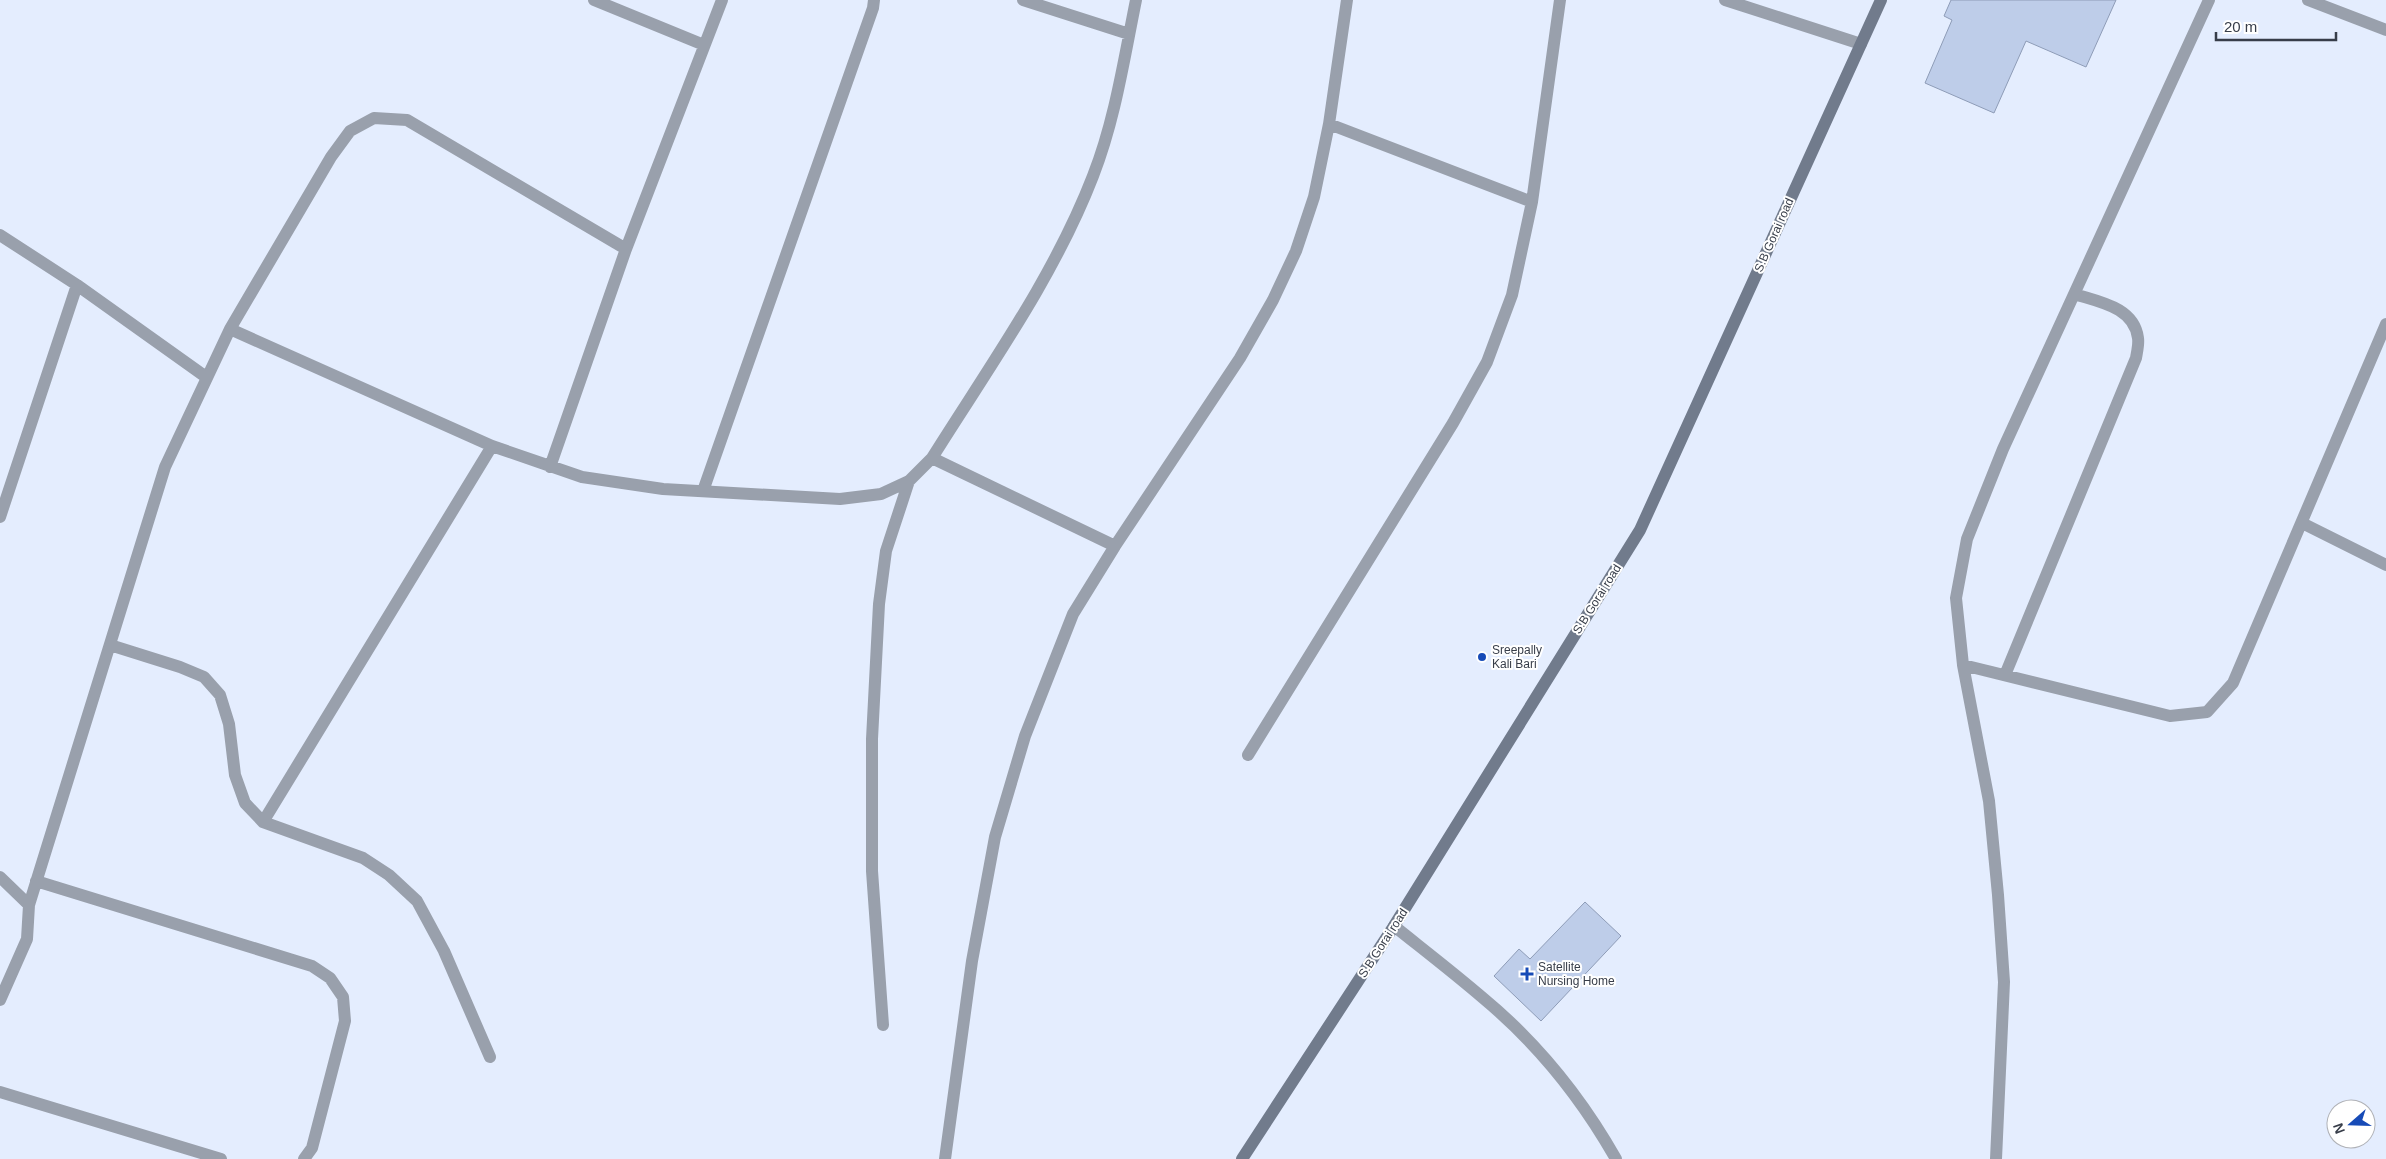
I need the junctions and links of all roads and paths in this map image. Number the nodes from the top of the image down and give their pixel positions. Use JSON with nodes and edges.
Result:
{"nodes":[{"id":1,"x":594,"y":0,"type":"edge"},
{"id":2,"x":722,"y":0,"type":"edge"},
{"id":3,"x":874,"y":0,"type":"edge"},
{"id":4,"x":1023,"y":0,"type":"edge"},
{"id":5,"x":1136,"y":0,"type":"edge"},
{"id":6,"x":1347,"y":0,"type":"edge"},
{"id":7,"x":1560,"y":0,"type":"edge"},
{"id":8,"x":1725,"y":0,"type":"edge"},
{"id":9,"x":1881,"y":0,"type":"edge"},
{"id":10,"x":2209,"y":0,"type":"edge"},
{"id":11,"x":2308,"y":0,"type":"edge"},
{"id":12,"x":2386,"y":30,"type":"edge"},
{"id":13,"x":1129,"y":34,"type":"junction"},
{"id":14,"x":1861,"y":44,"type":"junction"},
{"id":15,"x":704,"y":45,"type":"junction"},
{"id":16,"x":1329,"y":124,"type":"junction"},
{"id":17,"x":1532,"y":202,"type":"junction"},
{"id":18,"x":0,"y":235,"type":"edge"},
{"id":19,"x":626,"y":249,"type":"junction"},
{"id":20,"x":77,"y":285,"type":"junction"},
{"id":21,"x":2074,"y":294,"type":"junction"},
{"id":22,"x":2386,"y":324,"type":"edge"},
{"id":23,"x":230,"y":329,"type":"junction"},
{"id":24,"x":206,"y":377,"type":"junction"},
{"id":25,"x":492,"y":446,"type":"junction"},
{"id":26,"x":932,"y":458,"type":"junction"},
{"id":27,"x":550,"y":467,"type":"junction"},
{"id":28,"x":909,"y":481,"type":"junction"},
{"id":29,"x":703,"y":491,"type":"junction"},
{"id":30,"x":0,"y":517,"type":"edge"},
{"id":31,"x":2302,"y":523,"type":"junction"},
{"id":32,"x":1115,"y":546,"type":"junction"},
{"id":33,"x":2386,"y":565,"type":"edge"},
{"id":34,"x":110,"y":645,"type":"junction"},
{"id":35,"x":1963,"y":665,"type":"junction"},
{"id":36,"x":2005,"y":675,"type":"junction"},
{"id":37,"x":1248,"y":755,"type":"dead end"},
{"id":38,"x":263,"y":822,"type":"junction"},
{"id":39,"x":0,"y":877,"type":"edge"},
{"id":40,"x":36,"y":881,"type":"junction"},
{"id":41,"x":29,"y":906,"type":"junction"},
{"id":42,"x":1394,"y":926,"type":"junction"},
{"id":43,"x":0,"y":1000,"type":"edge"},
{"id":44,"x":883,"y":1025,"type":"dead end"},
{"id":45,"x":490,"y":1057,"type":"dead end"},
{"id":46,"x":0,"y":1092,"type":"edge"},
{"id":47,"x":180,"y":1153,"type":"edge"},
{"id":48,"x":221,"y":1159,"type":"edge"},
{"id":49,"x":304,"y":1159,"type":"edge"},
{"id":50,"x":945,"y":1159,"type":"edge"},
{"id":51,"x":1242,"y":1159,"type":"edge"},
{"id":52,"x":1616,"y":1159,"type":"edge"},
{"id":53,"x":1996,"y":1159,"type":"edge"}],
"edges":[{"from":1,"to":15,"type":"street"},
{"from":2,"to":15,"type":"street"},
{"from":3,"to":29,"type":"street"},
{"from":4,"to":13,"type":"street"},
{"from":5,"to":13,"type":"street"},
{"from":6,"to":16,"type":"street"},
{"from":7,"to":17,"type":"street"},
{"from":8,"to":14,"type":"street"},
{"from":9,"to":14,"type":"street","name":"S.B Gorai road"},
{"from":10,"to":21,"type":"street"},
{"from":11,"to":12,"type":"street"},
{"from":13,"to":26,"type":"street"},
{"from":14,"to":42,"type":"street","name":"S.B Gorai road"},
{"from":15,"to":19,"type":"street"},
{"from":16,"to":17,"type":"street"},
{"from":16,"to":32,"type":"street"},
{"from":17,"to":37,"type":"street"},
{"from":18,"to":20,"type":"street"},
{"from":19,"to":23,"type":"street"},
{"from":19,"to":27,"type":"street"},
{"from":20,"to":24,"type":"street"},
{"from":20,"to":30,"type":"street"},
{"from":21,"to":35,"type":"street"},
{"from":21,"to":36,"type":"street"},
{"from":22,"to":31,"type":"street"},
{"from":23,"to":24,"type":"street"},
{"from":23,"to":25,"type":"street"},
{"from":24,"to":34,"type":"street"},
{"from":25,"to":27,"type":"street"},
{"from":25,"to":38,"type":"street"},
{"from":26,"to":28,"type":"street"},
{"from":26,"to":32,"type":"street"},
{"from":27,"to":29,"type":"street"},
{"from":28,"to":29,"type":"street"},
{"from":28,"to":44,"type":"street"},
{"from":31,"to":33,"type":"street"},
{"from":31,"to":36,"type":"street"},
{"from":32,"to":50,"type":"street"},
{"from":34,"to":38,"type":"street"},
{"from":34,"to":40,"type":"street"},
{"from":35,"to":36,"type":"street"},
{"from":35,"to":53,"type":"street"},
{"from":38,"to":45,"type":"street"},
{"from":39,"to":41,"type":"street"},
{"from":40,"to":41,"type":"street"},
{"from":40,"to":49,"type":"street"},
{"from":41,"to":43,"type":"street"},
{"from":42,"to":51,"type":"street","name":"S.B Gorai road"},
{"from":42,"to":52,"type":"street"},
{"from":46,"to":47,"type":"street"},
{"from":47,"to":48,"type":"street"}]}
